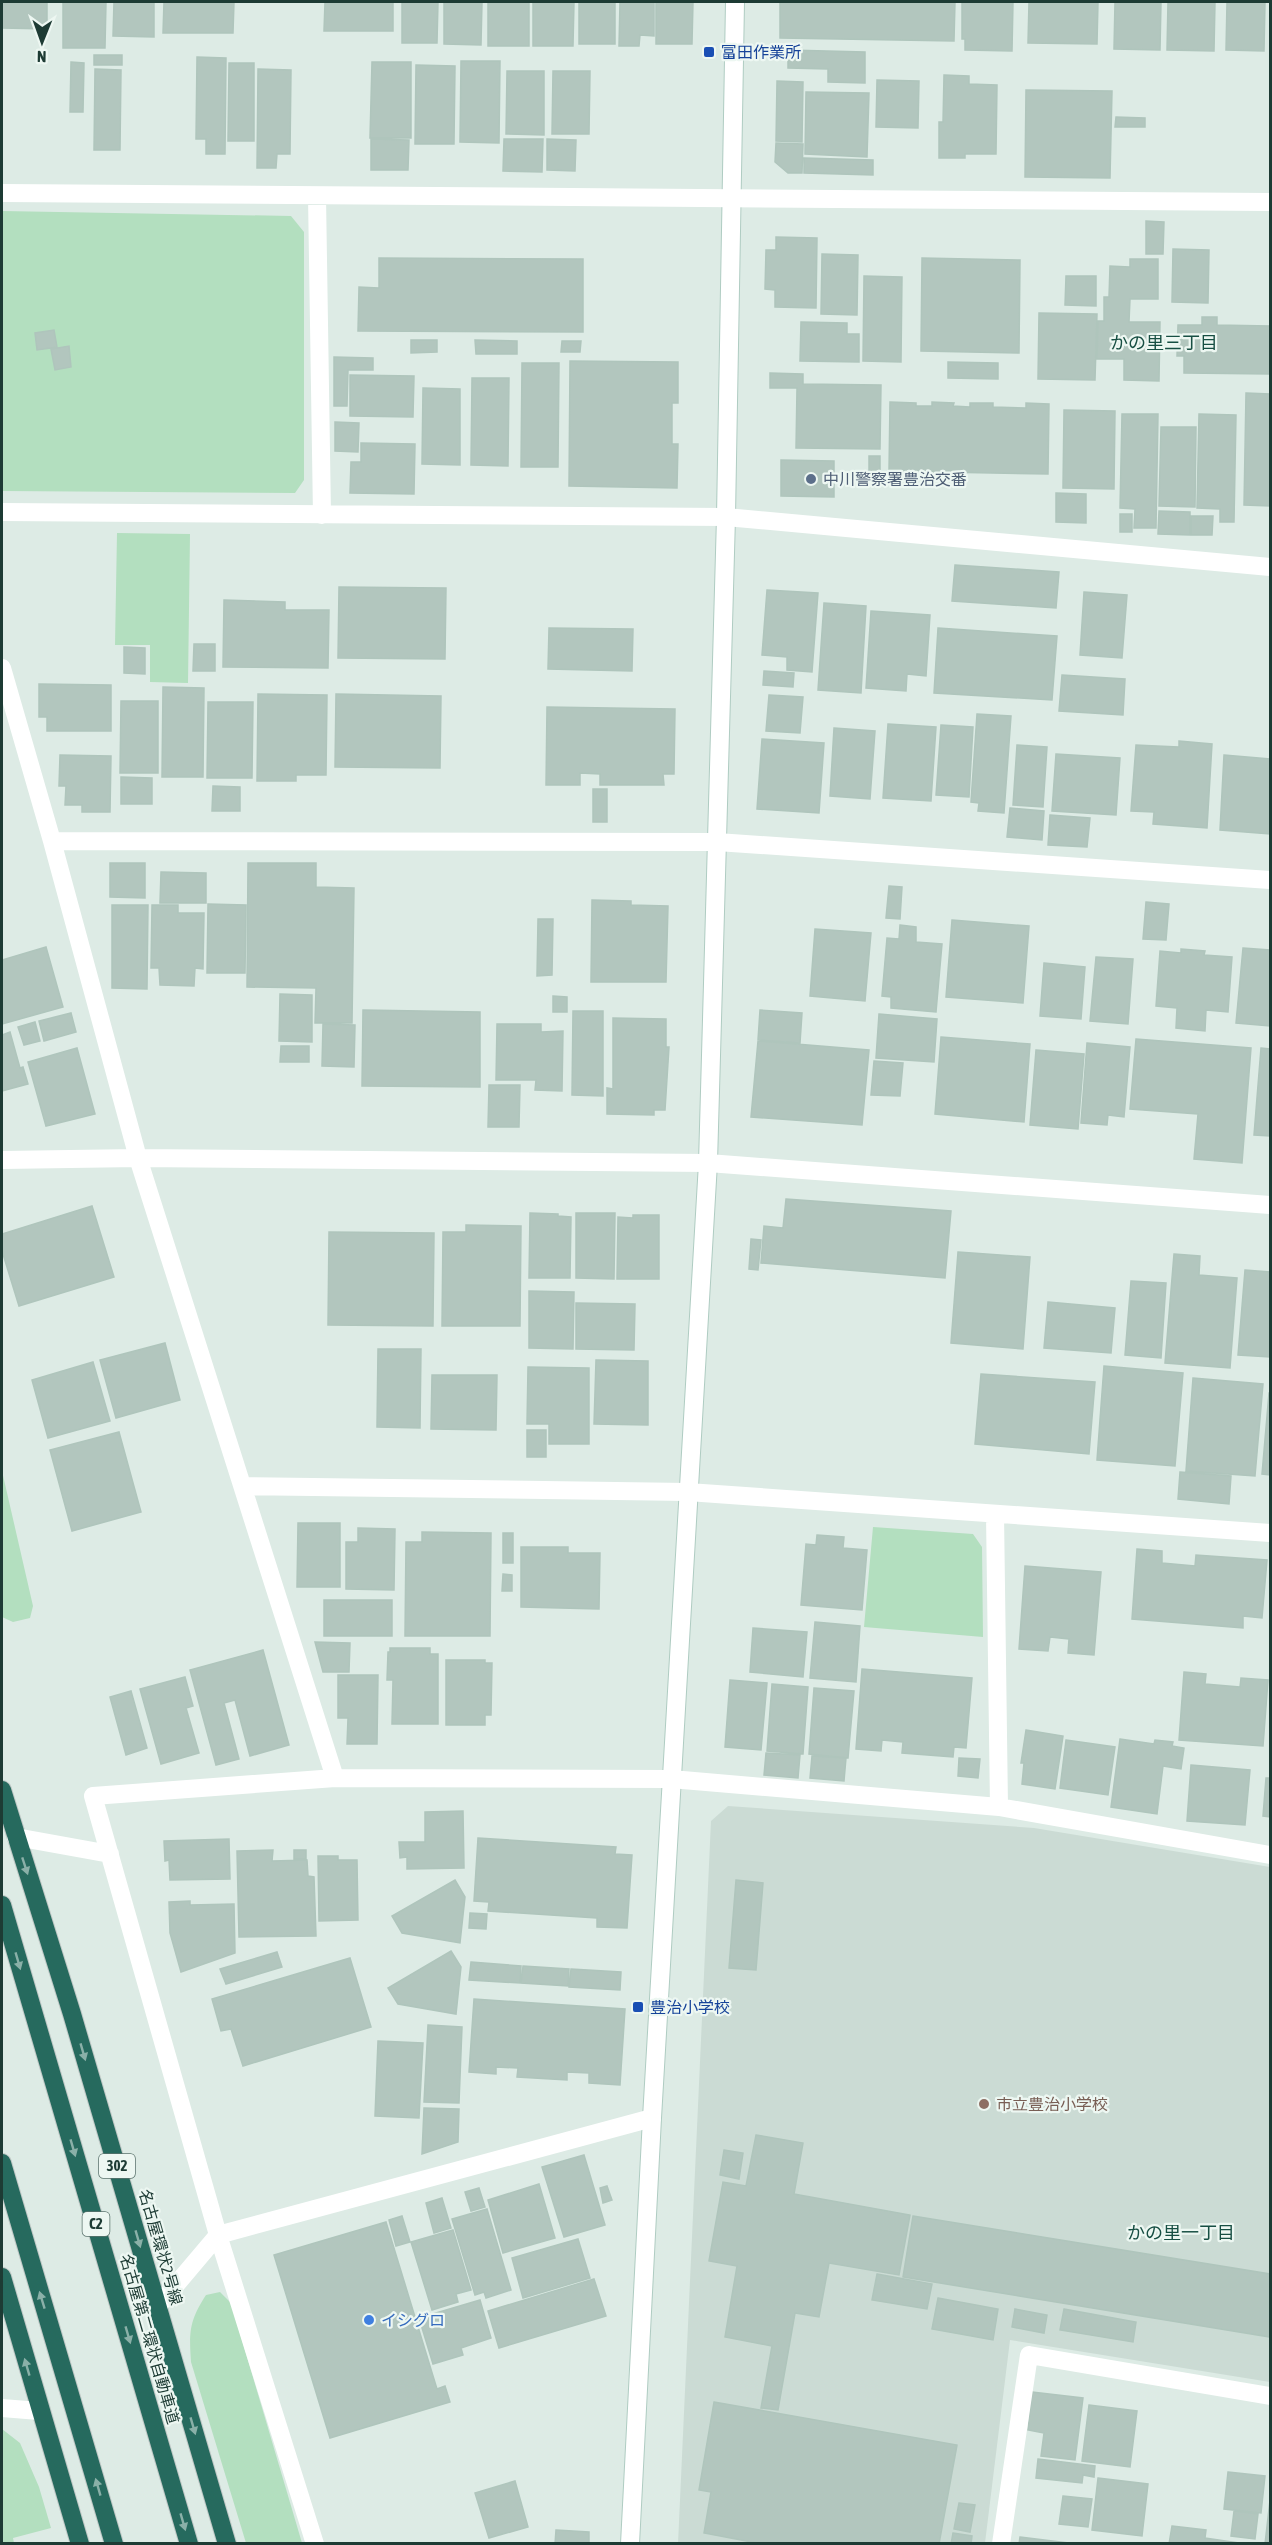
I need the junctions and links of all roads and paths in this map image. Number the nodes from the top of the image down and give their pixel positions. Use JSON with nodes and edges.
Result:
{"nodes":[{"id":1,"x":735,"y":2,"type":"edge"},
{"id":2,"x":2,"y":194,"type":"edge"},
{"id":3,"x":317,"y":196,"type":"junction"},
{"id":4,"x":731,"y":199,"type":"junction"},
{"id":5,"x":1270,"y":202,"type":"edge"},
{"id":6,"x":2,"y":512,"type":"edge"},
{"id":7,"x":322,"y":515,"type":"junction"},
{"id":8,"x":726,"y":517,"type":"junction"},
{"id":9,"x":1270,"y":567,"type":"edge"},
{"id":10,"x":2,"y":668,"type":"edge"},
{"id":11,"x":52,"y":841,"type":"junction"},
{"id":12,"x":717,"y":842,"type":"junction"},
{"id":13,"x":1270,"y":880,"type":"edge"},
{"id":14,"x":138,"y":1158,"type":"junction"},
{"id":15,"x":2,"y":1160,"type":"edge"},
{"id":16,"x":708,"y":1163,"type":"junction"},
{"id":17,"x":1270,"y":1205,"type":"edge"},
{"id":18,"x":243,"y":1486,"type":"junction"},
{"id":19,"x":688,"y":1492,"type":"junction"},
{"id":20,"x":995,"y":1514,"type":"junction"},
{"id":21,"x":1270,"y":1533,"type":"edge"},
{"id":22,"x":335,"y":1779,"type":"junction"},
{"id":23,"x":672,"y":1779,"type":"junction"},
{"id":24,"x":2,"y":1790,"type":"edge"},
{"id":25,"x":999,"y":1808,"type":"junction"},
{"id":26,"x":16,"y":1837,"type":"junction"},
{"id":27,"x":110,"y":1854,"type":"junction"},
{"id":28,"x":1270,"y":1855,"type":"edge"},
{"id":29,"x":2,"y":1892,"type":"edge"},
{"id":30,"x":2,"y":1905,"type":"edge"},
{"id":31,"x":7,"y":1924,"type":"junction"},
{"id":32,"x":652,"y":2118,"type":"junction"},
{"id":33,"x":2,"y":2163,"type":"edge"},
{"id":34,"x":2,"y":2193,"type":"edge"},
{"id":35,"x":218,"y":2235,"type":"junction"},
{"id":36,"x":29,"y":2257,"type":"junction"},
{"id":37,"x":2,"y":2277,"type":"edge"},
{"id":38,"x":158,"y":2306,"type":"junction"},
{"id":39,"x":1270,"y":2396,"type":"edge"},
{"id":40,"x":2,"y":2408,"type":"edge"},
{"id":41,"x":39,"y":2411,"type":"junction"},
{"id":42,"x":80,"y":2544,"type":"edge"},
{"id":43,"x":114,"y":2544,"type":"edge"},
{"id":44,"x":189,"y":2544,"type":"edge"},
{"id":45,"x":227,"y":2544,"type":"edge"},
{"id":46,"x":315,"y":2544,"type":"edge"},
{"id":47,"x":630,"y":2544,"type":"edge"},
{"id":48,"x":1001,"y":2544,"type":"edge"}],
"edges":[{"from":1,"to":4,"type":"street"},
{"from":2,"to":3,"type":"street"},
{"from":3,"to":4,"type":"street"},
{"from":3,"to":7,"type":"street"},
{"from":4,"to":5,"type":"street"},
{"from":4,"to":8,"type":"street"},
{"from":6,"to":7,"type":"street"},
{"from":7,"to":8,"type":"street"},
{"from":8,"to":9,"type":"street"},
{"from":8,"to":12,"type":"street"},
{"from":10,"to":11,"type":"street"},
{"from":11,"to":12,"type":"street"},
{"from":11,"to":14,"type":"street"},
{"from":12,"to":13,"type":"street"},
{"from":12,"to":16,"type":"street"},
{"from":14,"to":15,"type":"street"},
{"from":14,"to":16,"type":"street"},
{"from":14,"to":18,"type":"street"},
{"from":16,"to":17,"type":"street"},
{"from":16,"to":19,"type":"street"},
{"from":18,"to":19,"type":"street"},
{"from":18,"to":22,"type":"street"},
{"from":19,"to":20,"type":"street"},
{"from":19,"to":23,"type":"street"},
{"from":20,"to":21,"type":"street"},
{"from":20,"to":25,"type":"street"},
{"from":22,"to":23,"type":"street"},
{"from":22,"to":27,"type":"street"},
{"from":23,"to":25,"type":"street"},
{"from":23,"to":32,"type":"street"},
{"from":24,"to":26,"type":"highway","name":"名古屋環状2号線","number":"302"},
{"from":25,"to":28,"type":"street"},
{"from":26,"to":27,"type":"street"},
{"from":26,"to":38,"type":"highway","name":"名古屋環状2号線","number":"302","one_way":true},
{"from":27,"to":35,"type":"street"},
{"from":29,"to":31,"type":"highway"},
{"from":30,"to":31,"type":"highway","name":"名古屋第二環状自動車道","number":"C2"},
{"from":31,"to":44,"type":"highway","name":"名古屋第二環状自動車道","number":"C2","one_way":true},
{"from":32,"to":35,"type":"street"},
{"from":32,"to":47,"type":"street"},
{"from":33,"to":36,"type":"highway"},
{"from":34,"to":36,"type":"highway"},
{"from":35,"to":38,"type":"street"},
{"from":35,"to":46,"type":"street"},
{"from":43,"to":36,"type":"highway","one_way":true},
{"from":41,"to":37,"type":"highway","one_way":true},
{"from":38,"to":45,"type":"highway","name":"名古屋環状2号線","number":"302","one_way":true},
{"from":39,"to":48,"type":"street"},
{"from":40,"to":41,"type":"street"},
{"from":41,"to":42,"type":"highway"}]}
